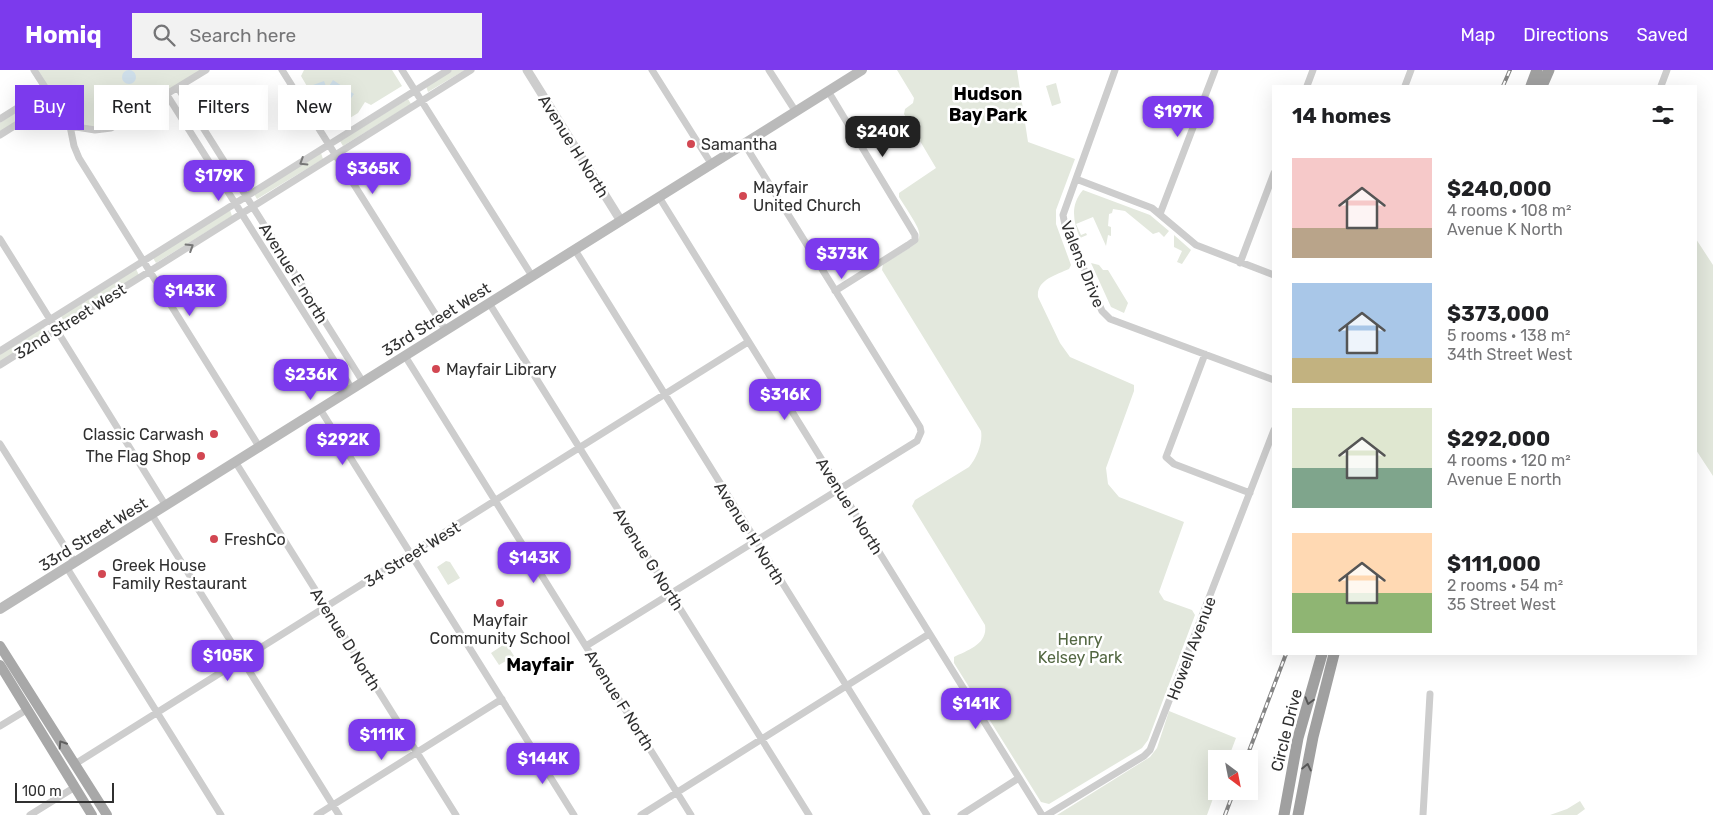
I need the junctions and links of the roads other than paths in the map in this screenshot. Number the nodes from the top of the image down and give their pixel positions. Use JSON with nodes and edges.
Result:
{"nodes":[{"id":1,"x":34,"y":70,"type":"edge"},
{"id":2,"x":206,"y":70,"type":"edge"},
{"id":3,"x":282,"y":70,"type":"edge"},
{"id":4,"x":402,"y":70,"type":"edge"},
{"id":5,"x":448,"y":70,"type":"edge"},
{"id":6,"x":471,"y":70,"type":"edge"},
{"id":7,"x":527,"y":70,"type":"edge"},
{"id":8,"x":652,"y":70,"type":"edge"},
{"id":9,"x":769,"y":70,"type":"edge"},
{"id":10,"x":862,"y":70,"type":"edge"},
{"id":11,"x":1115,"y":70,"type":"edge"},
{"id":12,"x":1215,"y":70,"type":"edge"},
{"id":13,"x":1313,"y":70,"type":"edge"},
{"id":14,"x":1411,"y":70,"type":"edge"},
{"id":15,"x":1537,"y":70,"type":"edge"},
{"id":16,"x":1548,"y":70,"type":"edge"},
{"id":17,"x":1667,"y":70,"type":"edge"},
{"id":18,"x":43,"y":85,"type":"edge"},
{"id":19,"x":1307,"y":85,"type":"edge"},
{"id":20,"x":1405,"y":85,"type":"edge"},
{"id":21,"x":1531,"y":85,"type":"edge"},
{"id":22,"x":1542,"y":85,"type":"edge"},
{"id":23,"x":1661,"y":85,"type":"edge"},
{"id":24,"x":178,"y":88,"type":"junction"},
{"id":25,"x":415,"y":91,"type":"junction"},
{"id":26,"x":828,"y":91,"type":"junction"},
{"id":27,"x":169,"y":94,"type":"edge"},
{"id":28,"x":169,"y":98,"type":"edge"},
{"id":29,"x":421,"y":101,"type":"junction"},
{"id":30,"x":15,"y":110,"type":"edge"},
{"id":31,"x":796,"y":112,"type":"junction"},
{"id":32,"x":0,"y":119,"type":"edge"},
{"id":33,"x":15,"y":126,"type":"edge"},
{"id":34,"x":71,"y":130,"type":"edge"},
{"id":35,"x":0,"y":136,"type":"edge"},
{"id":36,"x":744,"y":144,"type":"junction"},
{"id":37,"x":330,"y":145,"type":"junction"},
{"id":38,"x":336,"y":155,"type":"junction"},
{"id":39,"x":712,"y":165,"type":"junction"},
{"id":40,"x":1272,"y":178,"type":"edge"},
{"id":41,"x":1076,"y":179,"type":"junction"},
{"id":42,"x":246,"y":197,"type":"junction"},
{"id":43,"x":659,"y":197,"type":"junction"},
{"id":44,"x":236,"y":204,"type":"junction"},
{"id":45,"x":252,"y":207,"type":"junction"},
{"id":46,"x":242,"y":214,"type":"junction"},
{"id":47,"x":1160,"y":214,"type":"junction"},
{"id":48,"x":621,"y":221,"type":"junction"},
{"id":49,"x":0,"y":239,"type":"edge"},
{"id":50,"x":575,"y":250,"type":"junction"},
{"id":51,"x":143,"y":262,"type":"junction"},
{"id":52,"x":1240,"y":262,"type":"junction"},
{"id":53,"x":150,"y":272,"type":"junction"},
{"id":54,"x":1272,"y":274,"type":"edge"},
{"id":55,"x":532,"y":276,"type":"junction"},
{"id":56,"x":835,"y":291,"type":"junction"},
{"id":57,"x":489,"y":303,"type":"junction"},
{"id":58,"x":50,"y":319,"type":"junction"},
{"id":59,"x":57,"y":329,"type":"junction"},
{"id":60,"x":446,"y":331,"type":"junction"},
{"id":61,"x":748,"y":342,"type":"junction"},
{"id":62,"x":0,"y":351,"type":"edge"},
{"id":63,"x":1205,"y":354,"type":"junction"},
{"id":64,"x":405,"y":356,"type":"junction"},
{"id":65,"x":0,"y":365,"type":"edge"},
{"id":66,"x":1272,"y":379,"type":"edge"},
{"id":67,"x":363,"y":382,"type":"junction"},
{"id":68,"x":352,"y":389,"type":"junction"},
{"id":69,"x":665,"y":395,"type":"junction"},
{"id":70,"x":320,"y":409,"type":"junction"},
{"id":71,"x":1272,"y":435,"type":"edge"},
{"id":72,"x":0,"y":444,"type":"edge"},
{"id":73,"x":260,"y":448,"type":"junction"},
{"id":74,"x":581,"y":448,"type":"junction"},
{"id":75,"x":236,"y":463,"type":"junction"},
{"id":76,"x":840,"y":489,"type":"junction"},
{"id":77,"x":1250,"y":494,"type":"junction"},
{"id":78,"x":496,"y":502,"type":"junction"},
{"id":79,"x":166,"y":506,"type":"junction"},
{"id":80,"x":152,"y":515,"type":"junction"},
{"id":81,"x":755,"y":541,"type":"junction"},
{"id":82,"x":412,"y":555,"type":"junction"},
{"id":83,"x":71,"y":565,"type":"junction"},
{"id":84,"x":671,"y":593,"type":"junction"},
{"id":85,"x":326,"y":608,"type":"junction"},
{"id":86,"x":0,"y":609,"type":"edge"},
{"id":87,"x":929,"y":634,"type":"junction"},
{"id":88,"x":0,"y":646,"type":"edge"},
{"id":89,"x":586,"y":646,"type":"junction"},
{"id":90,"x":1322,"y":655,"type":"edge"},
{"id":91,"x":1334,"y":655,"type":"edge"},
{"id":92,"x":242,"y":660,"type":"junction"},
{"id":93,"x":0,"y":665,"type":"edge"},
{"id":94,"x":845,"y":685,"type":"junction"},
{"id":95,"x":1430,"y":694,"type":"dead end"},
{"id":96,"x":502,"y":699,"type":"junction"},
{"id":97,"x":28,"y":709,"type":"junction"},
{"id":98,"x":157,"y":713,"type":"junction"},
{"id":99,"x":0,"y":726,"type":"edge"},
{"id":100,"x":761,"y":739,"type":"junction"},
{"id":101,"x":417,"y":752,"type":"junction"},
{"id":102,"x":75,"y":764,"type":"junction"},
{"id":103,"x":1019,"y":778,"type":"junction"},
{"id":104,"x":75,"y":787,"type":"junction"},
{"id":105,"x":677,"y":792,"type":"junction"},
{"id":106,"x":332,"y":805,"type":"junction"},
{"id":107,"x":30,"y":815,"type":"edge"},
{"id":108,"x":92,"y":815,"type":"edge"},
{"id":109,"x":107,"y":815,"type":"edge"},
{"id":110,"x":221,"y":815,"type":"edge"},
{"id":111,"x":318,"y":815,"type":"edge"},
{"id":112,"x":338,"y":815,"type":"edge"},
{"id":113,"x":456,"y":815,"type":"edge"},
{"id":114,"x":574,"y":815,"type":"edge"},
{"id":115,"x":641,"y":815,"type":"edge"},
{"id":116,"x":691,"y":815,"type":"edge"},
{"id":117,"x":808,"y":815,"type":"edge"},
{"id":118,"x":927,"y":815,"type":"edge"},
{"id":119,"x":961,"y":815,"type":"edge"},
{"id":120,"x":1042,"y":815,"type":"edge"},
{"id":121,"x":1047,"y":815,"type":"edge"},
{"id":122,"x":1284,"y":815,"type":"edge"},
{"id":123,"x":1298,"y":815,"type":"edge"},
{"id":124,"x":1423,"y":815,"type":"edge"}],
"edges":[{"from":1,"to":18,"type":"street"},
{"from":2,"to":24,"type":"street"},
{"from":3,"to":37,"type":"street"},
{"from":4,"to":25,"type":"street"},
{"from":5,"to":25,"type":"street","name":"32nd Street West"},
{"from":6,"to":29,"type":"street","name":"32nd Street West"},
{"from":7,"to":48,"type":"street","name":"Avenue H North"},
{"from":8,"to":39,"type":"street"},
{"from":9,"to":31,"type":"street"},
{"from":10,"to":26,"type":"main road","name":"33rd Street West"},
{"from":11,"to":41,"type":"street","name":"Valens Drive"},
{"from":12,"to":47,"type":"street"},
{"from":13,"to":19,"type":"street"},
{"from":14,"to":20,"type":"street"},
{"from":15,"to":21,"type":"highway"},
{"from":16,"to":22,"type":"highway"},
{"from":17,"to":23,"type":"street"},
{"from":24,"to":27,"type":"street"},
{"from":24,"to":42,"type":"street","name":"Avenue E north"},
{"from":25,"to":29,"type":"street"},
{"from":25,"to":37,"type":"street","name":"32nd Street West"},
{"from":26,"to":31,"type":"main road","name":"33rd Street West"},
{"from":26,"to":56,"type":"street"},
{"from":28,"to":44,"type":"street","name":"Avenue E north"},
{"from":29,"to":38,"type":"street","name":"32nd Street West"},
{"from":29,"to":55,"type":"street"},
{"from":30,"to":32,"type":"street"},
{"from":31,"to":36,"type":"main road","name":"33rd Street West"},
{"from":33,"to":35,"type":"street"},
{"from":34,"to":51,"type":"street"},
{"from":36,"to":39,"type":"main road","name":"33rd Street West"},
{"from":36,"to":56,"type":"street"},
{"from":37,"to":38,"type":"street"},
{"from":37,"to":42,"type":"street","name":"32nd Street West","one_way":true},
{"from":38,"to":45,"type":"street","name":"32nd Street West"},
{"from":38,"to":60,"type":"street"},
{"from":39,"to":43,"type":"main road","name":"33rd Street West"},
{"from":40,"to":52,"type":"street"},
{"from":41,"to":47,"type":"street"},
{"from":41,"to":63,"type":"street","name":"Valens Drive"},
{"from":42,"to":44,"type":"street","name":"32nd Street West"},
{"from":42,"to":45,"type":"street","name":"Avenue E north"},
{"from":43,"to":48,"type":"main road","name":"33rd Street West"},
{"from":43,"to":61,"type":"street","name":"Avenue I North"},
{"from":44,"to":46,"type":"street","name":"Avenue E north"},
{"from":44,"to":51,"type":"street","name":"32nd Street West"},
{"from":45,"to":46,"type":"street","name":"32nd Street West"},
{"from":45,"to":67,"type":"street","name":"Avenue E north"},
{"from":53,"to":46,"type":"street","name":"32nd Street West","one_way":true},
{"from":46,"to":68,"type":"street","name":"Avenue E north"},
{"from":47,"to":52,"type":"street"},
{"from":48,"to":50,"type":"main road","name":"33rd Street West"},
{"from":49,"to":58,"type":"street"},
{"from":50,"to":55,"type":"main road","name":"33rd Street West"},
{"from":50,"to":69,"type":"street","name":"Avenue H North"},
{"from":51,"to":53,"type":"street"},
{"from":51,"to":58,"type":"street","name":"32nd Street West"},
{"from":52,"to":54,"type":"street"},
{"from":53,"to":59,"type":"street","name":"32nd Street West"},
{"from":53,"to":73,"type":"street"},
{"from":55,"to":57,"type":"main road","name":"33rd Street West"},
{"from":56,"to":76,"type":"street"},
{"from":57,"to":60,"type":"main road","name":"33rd Street West"},
{"from":57,"to":74,"type":"street","name":"Avenue G North"},
{"from":58,"to":59,"type":"street"},
{"from":58,"to":62,"type":"street","name":"32nd Street West"},
{"from":59,"to":65,"type":"street","name":"32nd Street West"},
{"from":59,"to":79,"type":"street"},
{"from":60,"to":64,"type":"main road","name":"33rd Street West"},
{"from":61,"to":69,"type":"street","name":"34 Street West"},
{"from":61,"to":76,"type":"street","name":"Avenue I North"},
{"from":63,"to":66,"type":"street","name":"Valens Drive"},
{"from":63,"to":77,"type":"street"},
{"from":64,"to":67,"type":"main road","name":"33rd Street West"},
{"from":64,"to":78,"type":"street","name":"Avenue F North"},
{"from":67,"to":68,"type":"main road","name":"33rd Street West"},
{"from":68,"to":70,"type":"main road","name":"33rd Street West"},
{"from":69,"to":74,"type":"street","name":"34 Street West"},
{"from":69,"to":81,"type":"street","name":"Avenue H North"},
{"from":70,"to":73,"type":"main road","name":"33rd Street West"},
{"from":70,"to":82,"type":"street"},
{"from":71,"to":77,"type":"street","name":"Howell Avenue"},
{"from":72,"to":83,"type":"street"},
{"from":73,"to":75,"type":"main road","name":"33rd Street West"},
{"from":74,"to":78,"type":"street","name":"34 Street West"},
{"from":74,"to":84,"type":"street","name":"Avenue G North"},
{"from":75,"to":79,"type":"main road","name":"33rd Street West"},
{"from":75,"to":85,"type":"street","name":"Avenue D North"},
{"from":76,"to":81,"type":"street"},
{"from":76,"to":87,"type":"street","name":"Avenue I North"},
{"from":77,"to":121,"type":"street","name":"Howell Avenue"},
{"from":78,"to":82,"type":"street","name":"34 Street West"},
{"from":78,"to":89,"type":"street","name":"Avenue F North"},
{"from":79,"to":80,"type":"main road","name":"33rd Street West"},
{"from":80,"to":83,"type":"main road","name":"33rd Street West"},
{"from":80,"to":92,"type":"street"},
{"from":81,"to":84,"type":"street"},
{"from":81,"to":94,"type":"street","name":"Avenue H North"},
{"from":82,"to":85,"type":"street","name":"34 Street West"},
{"from":82,"to":96,"type":"street"},
{"from":83,"to":86,"type":"main road","name":"33rd Street West"},
{"from":83,"to":98,"type":"street"},
{"from":84,"to":89,"type":"street"},
{"from":84,"to":100,"type":"street","name":"Avenue G North"},
{"from":85,"to":92,"type":"street","name":"34 Street West"},
{"from":85,"to":101,"type":"street","name":"Avenue D North"},
{"from":87,"to":94,"type":"street"},
{"from":87,"to":103,"type":"street","name":"Avenue I North"},
{"from":102,"to":88,"type":"main road","one_way":true},
{"from":89,"to":105,"type":"street","name":"Avenue F North"},
{"from":90,"to":122,"type":"highway","name":"Circle Drive","one_way":true},
{"from":123,"to":91,"type":"highway","name":"Circle Drive","one_way":true},
{"from":92,"to":98,"type":"street","name":"34 Street West"},
{"from":92,"to":106,"type":"street"},
{"from":93,"to":97,"type":"main road"},
{"from":94,"to":100,"type":"street"},
{"from":94,"to":118,"type":"street","name":"Avenue H North"},
{"from":95,"to":124,"type":"street"},
{"from":96,"to":101,"type":"street"},
{"from":96,"to":114,"type":"street"},
{"from":97,"to":99,"type":"street"},
{"from":97,"to":104,"type":"main road"},
{"from":98,"to":102,"type":"street","name":"34 Street West"},
{"from":98,"to":110,"type":"street"},
{"from":100,"to":105,"type":"street"},
{"from":100,"to":117,"type":"street","name":"Avenue G North"},
{"from":101,"to":106,"type":"street"},
{"from":101,"to":113,"type":"street","name":"Avenue D North"},
{"from":102,"to":109,"type":"main road"},
{"from":103,"to":119,"type":"street"},
{"from":103,"to":120,"type":"street","name":"Avenue I North"},
{"from":104,"to":107,"type":"street"},
{"from":104,"to":108,"type":"main road"},
{"from":105,"to":115,"type":"street"},
{"from":105,"to":116,"type":"street","name":"Avenue F North"},
{"from":106,"to":111,"type":"street"},
{"from":106,"to":112,"type":"street"}]}
